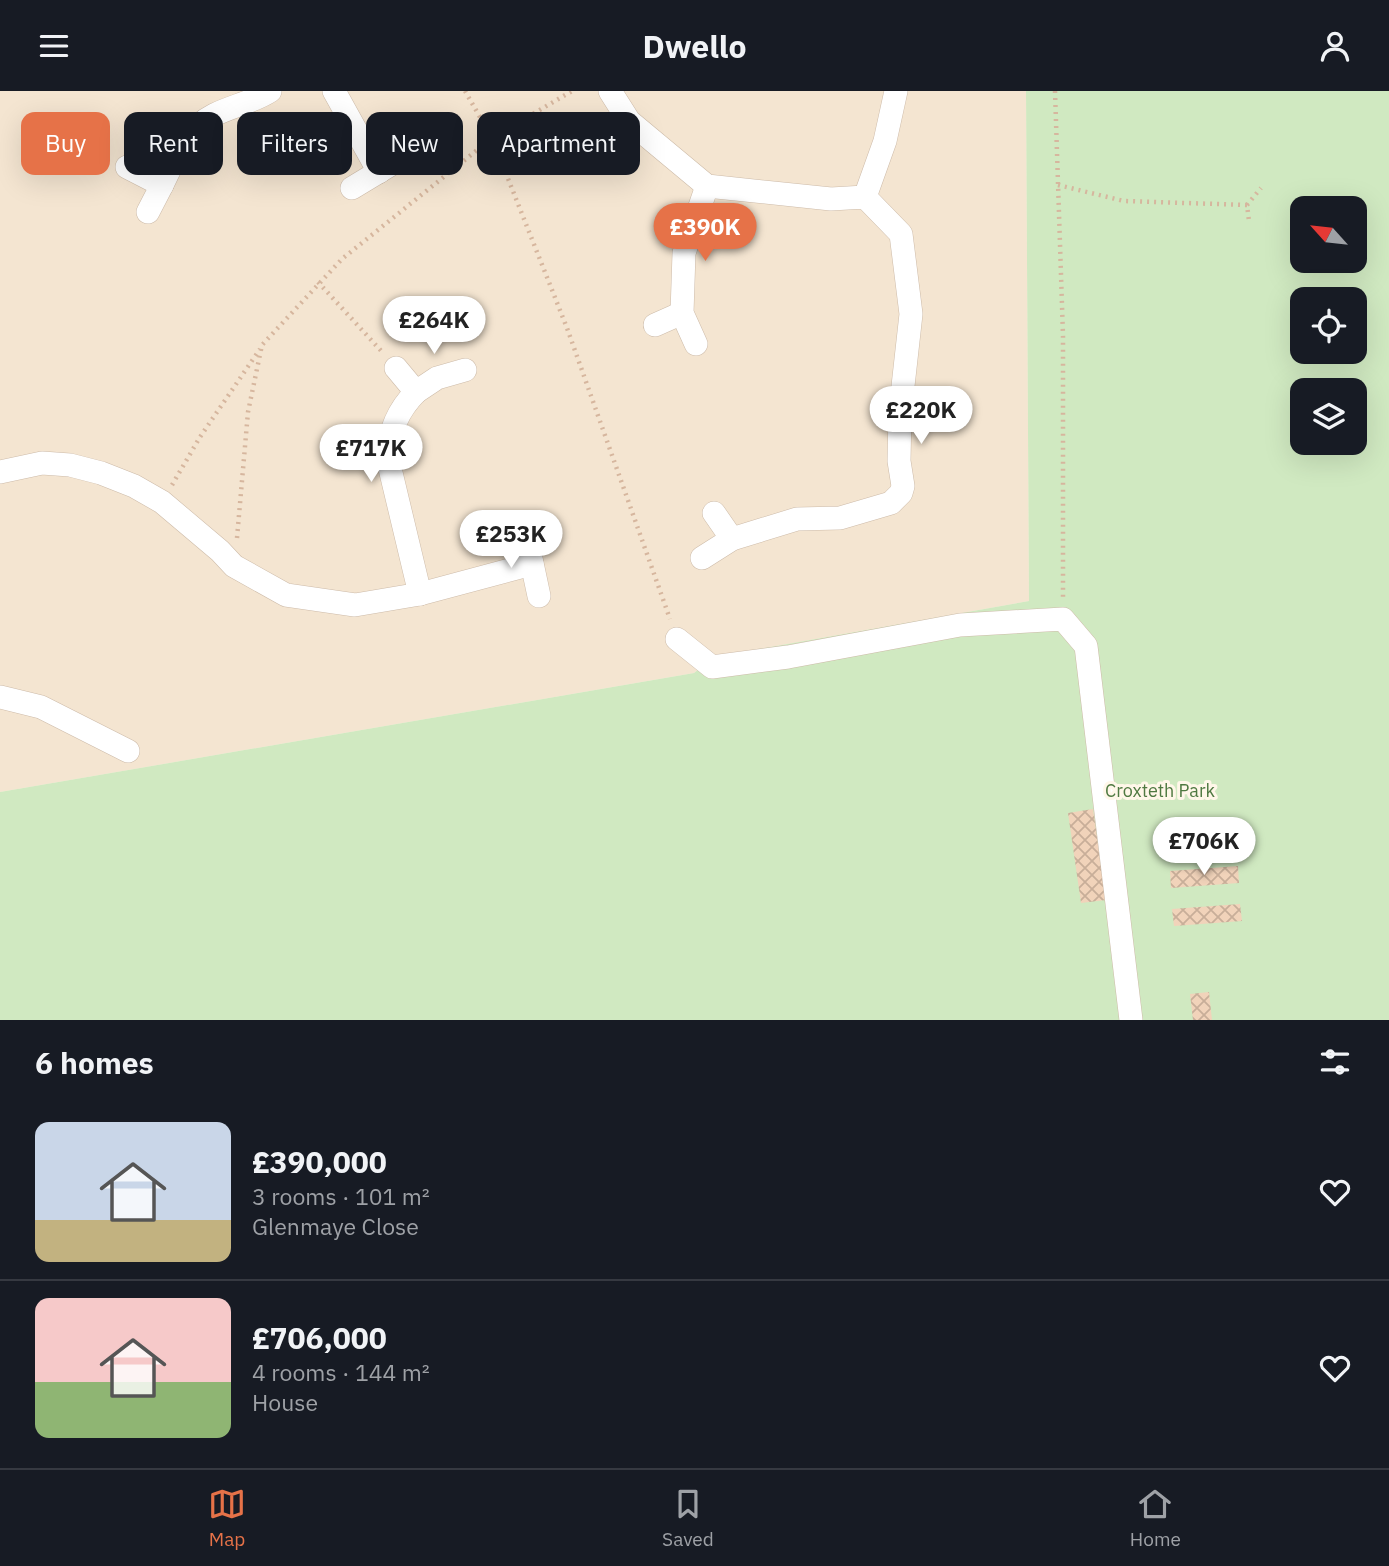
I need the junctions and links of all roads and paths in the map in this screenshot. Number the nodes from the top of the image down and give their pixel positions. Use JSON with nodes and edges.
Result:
{"nodes":[{"id":1,"x":270,"y":91,"type":"edge"},
{"id":2,"x":334,"y":91,"type":"edge"},
{"id":3,"x":465,"y":91,"type":"edge"},
{"id":4,"x":572,"y":91,"type":"edge"},
{"id":5,"x":610,"y":91,"type":"edge"},
{"id":6,"x":896,"y":91,"type":"edge"},
{"id":7,"x":1055,"y":91,"type":"edge"},
{"id":8,"x":477,"y":112,"type":"edge"},
{"id":9,"x":536,"y":112,"type":"edge"},
{"id":10,"x":366,"y":149,"type":"edge"},
{"id":11,"x":477,"y":150,"type":"edge"},
{"id":12,"x":143,"y":175,"type":"edge"},
{"id":13,"x":374,"y":175,"type":"edge"},
{"id":14,"x":506,"y":175,"type":"edge"},
{"id":15,"x":162,"y":185,"type":"junction"},
{"id":16,"x":1058,"y":185,"type":"junction"},
{"id":17,"x":707,"y":186,"type":"junction"},
{"id":18,"x":352,"y":188,"type":"dead end"},
{"id":19,"x":1261,"y":188,"type":"dead end"},
{"id":20,"x":864,"y":197,"type":"junction"},
{"id":21,"x":1247,"y":205,"type":"junction"},
{"id":22,"x":148,"y":212,"type":"dead end"},
{"id":23,"x":1249,"y":221,"type":"dead end"},
{"id":24,"x":318,"y":282,"type":"junction"},
{"id":25,"x":682,"y":313,"type":"junction"},
{"id":26,"x":655,"y":325,"type":"dead end"},
{"id":27,"x":696,"y":344,"type":"dead end"},
{"id":28,"x":262,"y":345,"type":"junction"},
{"id":29,"x":396,"y":368,"type":"joint"},
{"id":30,"x":465,"y":370,"type":"dead end"},
{"id":31,"x":416,"y":392,"type":"junction"},
{"id":32,"x":0,"y":472,"type":"edge"},
{"id":33,"x":162,"y":502,"type":"junction"},
{"id":34,"x":714,"y":513,"type":"dead end"},
{"id":35,"x":526,"y":535,"type":"dead end"},
{"id":36,"x":732,"y":539,"type":"junction"},
{"id":37,"x":702,"y":558,"type":"dead end"},
{"id":38,"x":532,"y":564,"type":"junction"},
{"id":39,"x":234,"y":566,"type":"junction"},
{"id":40,"x":420,"y":594,"type":"junction"},
{"id":41,"x":539,"y":596,"type":"dead end"},
{"id":42,"x":1063,"y":619,"type":"junction"},
{"id":43,"x":677,"y":639,"type":"joint"},
{"id":44,"x":0,"y":697,"type":"edge"},
{"id":45,"x":128,"y":751,"type":"dead end"},
{"id":46,"x":1131,"y":1020,"type":"edge"}],
"edges":[{"from":1,"to":15,"type":"street"},
{"from":2,"to":10,"type":"street"},
{"from":3,"to":8,"type":"path"},
{"from":4,"to":9,"type":"path"},
{"from":5,"to":17,"type":"street"},
{"from":6,"to":20,"type":"street"},
{"from":7,"to":16,"type":"path"},
{"from":11,"to":24,"type":"path"},
{"from":12,"to":15,"type":"street"},
{"from":13,"to":18,"type":"street"},
{"from":14,"to":43,"type":"path"},
{"from":15,"to":22,"type":"street"},
{"from":16,"to":21,"type":"path"},
{"from":16,"to":42,"type":"path"},
{"from":17,"to":20,"type":"street"},
{"from":17,"to":25,"type":"street"},
{"from":19,"to":21,"type":"path"},
{"from":20,"to":36,"type":"street"},
{"from":21,"to":23,"type":"path"},
{"from":24,"to":28,"type":"path"},
{"from":24,"to":29,"type":"path"},
{"from":25,"to":26,"type":"street"},
{"from":25,"to":27,"type":"street"},
{"from":28,"to":33,"type":"path"},
{"from":28,"to":39,"type":"path"},
{"from":29,"to":31,"type":"street"},
{"from":30,"to":31,"type":"street"},
{"from":31,"to":40,"type":"street"},
{"from":32,"to":33,"type":"street"},
{"from":33,"to":39,"type":"street"},
{"from":34,"to":36,"type":"street"},
{"from":35,"to":38,"type":"street"},
{"from":36,"to":37,"type":"street"},
{"from":38,"to":40,"type":"street"},
{"from":38,"to":41,"type":"street"},
{"from":39,"to":40,"type":"street"},
{"from":42,"to":43,"type":"street"},
{"from":42,"to":46,"type":"street"},
{"from":44,"to":45,"type":"street"}]}
